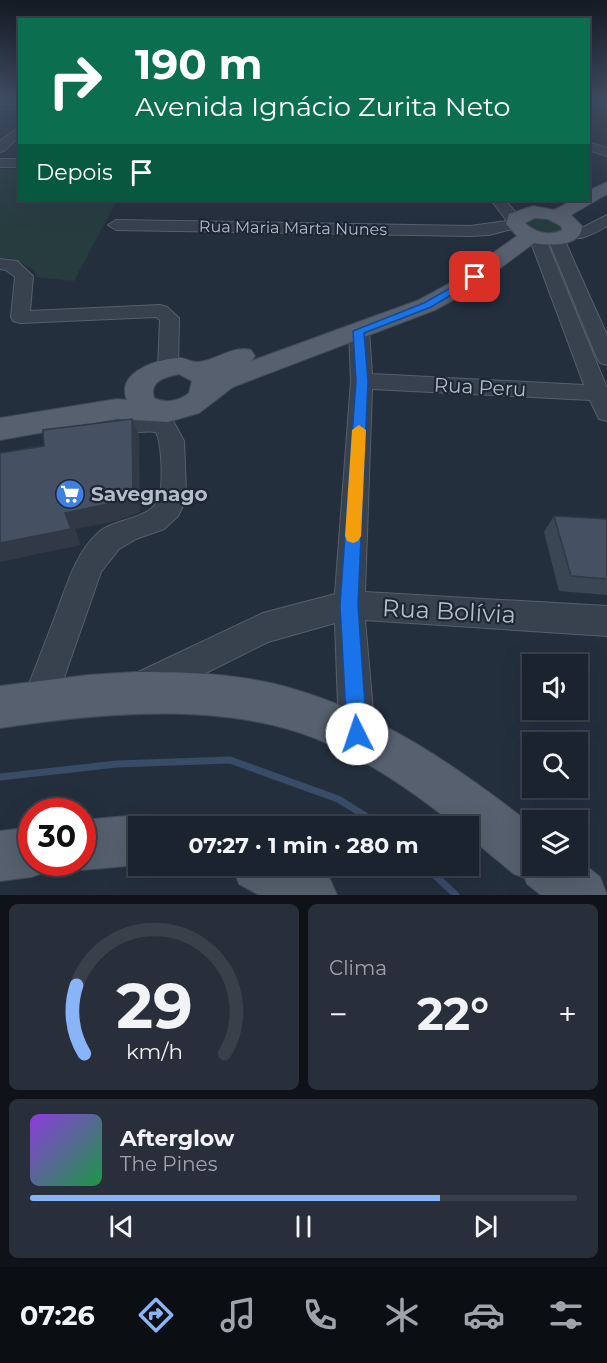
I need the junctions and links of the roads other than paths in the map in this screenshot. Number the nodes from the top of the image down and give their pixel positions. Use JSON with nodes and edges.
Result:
{"nodes":[{"id":1,"x":590,"y":147,"type":"edge"},
{"id":2,"x":607,"y":152,"type":"edge"},
{"id":3,"x":0,"y":163,"type":"edge"},
{"id":4,"x":18,"y":163,"type":"edge"},
{"id":5,"x":607,"y":176,"type":"edge"},
{"id":6,"x":590,"y":186,"type":"edge"},
{"id":7,"x":607,"y":187,"type":"edge"},
{"id":8,"x":590,"y":197,"type":"edge"},
{"id":9,"x":500,"y":201,"type":"edge"},
{"id":10,"x":582,"y":201,"type":"edge"},
{"id":11,"x":607,"y":220,"type":"edge"},
{"id":12,"x":538,"y":222,"type":"edge"},
{"id":13,"x":116,"y":225,"type":"dead end"},
{"id":14,"x":470,"y":231,"type":"junction"},
{"id":15,"x":490,"y":248,"type":"junction"},
{"id":16,"x":0,"y":264,"type":"edge"},
{"id":17,"x":359,"y":331,"type":"junction"},
{"id":18,"x":607,"y":358,"type":"edge"},
{"id":19,"x":168,"y":367,"type":"junction"},
{"id":20,"x":197,"y":371,"type":"junction"},
{"id":21,"x":142,"y":380,"type":"junction"},
{"id":22,"x":362,"y":381,"type":"junction"},
{"id":23,"x":199,"y":400,"type":"junction"},
{"id":24,"x":603,"y":403,"type":"edge"},
{"id":25,"x":157,"y":411,"type":"junction"},
{"id":26,"x":0,"y":416,"type":"edge"},
{"id":27,"x":47,"y":420,"type":"junction"},
{"id":28,"x":0,"y":429,"type":"edge"},
{"id":29,"x":349,"y":605,"type":"junction"},
{"id":30,"x":607,"y":621,"type":"edge"},
{"id":31,"x":130,"y":694,"type":"junction"},
{"id":32,"x":20,"y":703,"type":"edge"},
{"id":33,"x":357,"y":734,"type":"junction"},
{"id":34,"x":128,"y":841,"type":"edge"},
{"id":35,"x":96,"y":844,"type":"edge"},
{"id":36,"x":522,"y":848,"type":"edge"},
{"id":37,"x":18,"y":854,"type":"edge"},
{"id":38,"x":0,"y":856,"type":"edge"},
{"id":39,"x":275,"y":876,"type":"edge"},
{"id":40,"x":558,"y":876,"type":"edge"},
{"id":41,"x":311,"y":895,"type":"edge"},
{"id":42,"x":582,"y":895,"type":"edge"}],
"edges":[{"from":1,"to":2,"type":"street"},
{"from":3,"to":4,"type":"street"},
{"from":5,"to":6,"type":"main road"},
{"from":7,"to":8,"type":"main road"},
{"from":9,"to":12,"type":"street"},
{"from":10,"to":12,"type":"main road"},
{"from":11,"to":12,"type":"street","name":"Rua Maria Marta Nunes"},
{"from":12,"to":14,"type":"street","name":"Rua Maria Marta Nunes"},
{"from":12,"to":15,"type":"main road"},
{"from":12,"to":17,"type":"main road"},
{"from":12,"to":18,"type":"street"},
{"from":12,"to":24,"type":"street"},
{"from":13,"to":14,"type":"street","name":"Rua Maria Marta Nunes"},
{"from":14,"to":15,"type":"street"},
{"from":15,"to":20,"type":"main road"},
{"from":16,"to":19,"type":"street"},
{"from":17,"to":22,"type":"street"},
{"from":17,"to":23,"type":"main road"},
{"from":19,"to":20,"type":"main road"},
{"from":19,"to":21,"type":"main road"},
{"from":20,"to":23,"type":"main road"},
{"from":21,"to":25,"type":"main road"},
{"from":21,"to":26,"type":"main road"},
{"from":22,"to":24,"type":"street","name":"Rua Peru"},
{"from":22,"to":29,"type":"street"},
{"from":23,"to":25,"type":"main road"},
{"from":25,"to":27,"type":"main road"},
{"from":27,"to":28,"type":"main road"},
{"from":27,"to":32,"type":"street"},
{"from":29,"to":30,"type":"street","name":"Rua Bolívia"},
{"from":29,"to":31,"type":"street","name":"Rua Bolívia"},
{"from":29,"to":33,"type":"street"},
{"from":31,"to":32,"type":"main road"},
{"from":31,"to":33,"type":"main road"},
{"from":33,"to":36,"type":"main road"},
{"from":34,"to":35,"type":"main road"},
{"from":37,"to":38,"type":"main road"},
{"from":39,"to":41,"type":"main road"},
{"from":40,"to":42,"type":"main road"}]}
